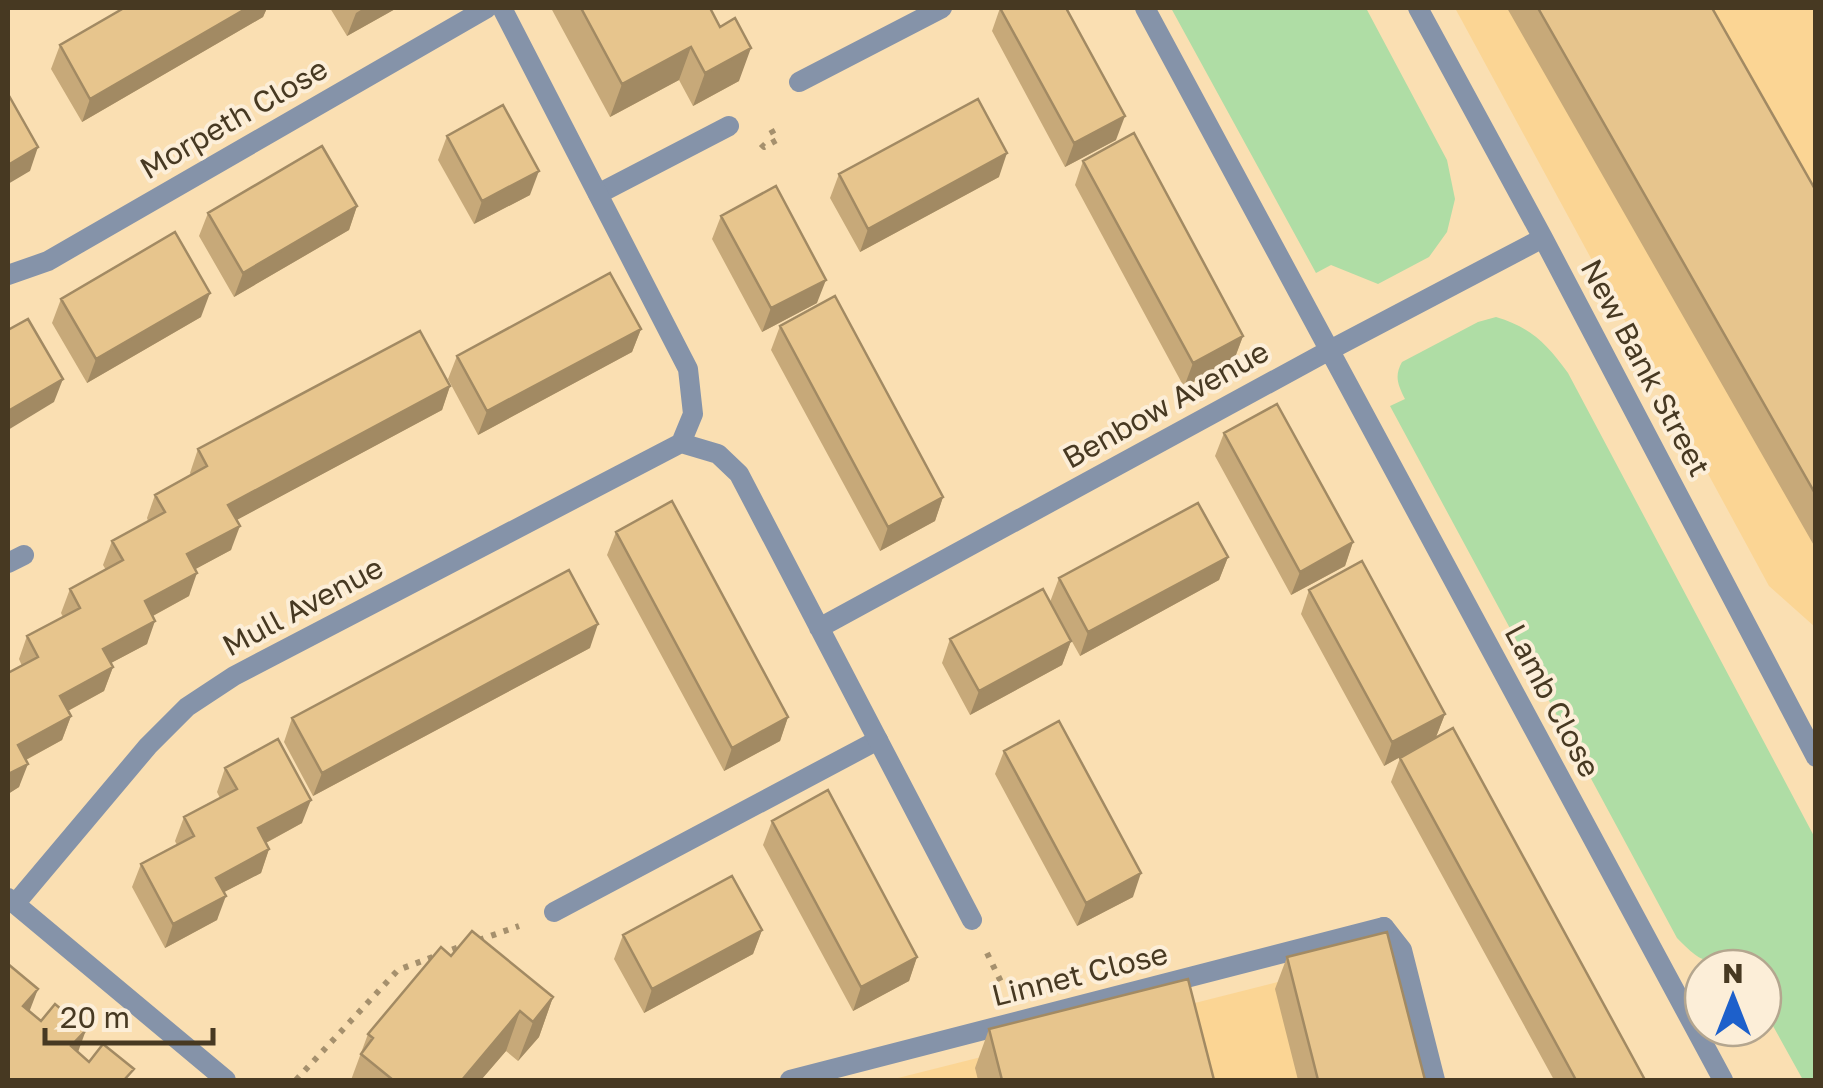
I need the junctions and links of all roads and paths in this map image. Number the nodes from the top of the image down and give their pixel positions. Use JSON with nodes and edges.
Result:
{"nodes":[{"id":1,"x":487,"y":8,"type":"edge"},
{"id":2,"x":502,"y":8,"type":"edge"},
{"id":3,"x":942,"y":8,"type":"edge"},
{"id":4,"x":1145,"y":8,"type":"edge"},
{"id":5,"x":1418,"y":8,"type":"edge"},
{"id":6,"x":799,"y":82,"type":"dead end"},
{"id":7,"x":729,"y":126,"type":"dead end"},
{"id":8,"x":598,"y":194,"type":"junction"},
{"id":9,"x":1543,"y":238,"type":"junction"},
{"id":10,"x":8,"y":276,"type":"edge"},
{"id":11,"x":1328,"y":350,"type":"junction"},
{"id":12,"x":680,"y":443,"type":"junction"},
{"id":13,"x":820,"y":628,"type":"junction"},
{"id":14,"x":878,"y":740,"type":"junction"},
{"id":15,"x":1816,"y":758,"type":"edge"},
{"id":16,"x":11,"y":901,"type":"edge"},
{"id":17,"x":554,"y":912,"type":"joint"},
{"id":18,"x":972,"y":920,"type":"joint"},
{"id":19,"x":1020,"y":1021,"type":"junction"},
{"id":20,"x":226,"y":1080,"type":"edge"},
{"id":21,"x":296,"y":1080,"type":"edge"},
{"id":22,"x":790,"y":1080,"type":"edge"},
{"id":23,"x":1436,"y":1080,"type":"edge"},
{"id":24,"x":1723,"y":1080,"type":"edge"}],
"edges":[{"from":1,"to":10,"type":"street","name":"Morpeth Close"},
{"from":2,"to":8,"type":"street"},
{"from":3,"to":6,"type":"street"},
{"from":4,"to":11,"type":"street","name":"Lamb Close"},
{"from":5,"to":9,"type":"street","name":"New Bank Street"},
{"from":7,"to":8,"type":"street"},
{"from":8,"to":12,"type":"street"},
{"from":9,"to":11,"type":"street","name":"Benbow Avenue"},
{"from":9,"to":15,"type":"street","name":"New Bank Street"},
{"from":11,"to":13,"type":"street","name":"Benbow Avenue"},
{"from":11,"to":24,"type":"street","name":"Lamb Close"},
{"from":12,"to":13,"type":"street"},
{"from":12,"to":16,"type":"street","name":"Mull Avenue"},
{"from":13,"to":14,"type":"street"},
{"from":14,"to":17,"type":"street"},
{"from":14,"to":18,"type":"street"},
{"from":16,"to":20,"type":"street"},
{"from":17,"to":21,"type":"path"},
{"from":18,"to":19,"type":"path"},
{"from":19,"to":22,"type":"street","name":"Linnet Close"},
{"from":19,"to":23,"type":"street","name":"Linnet Close"}]}
